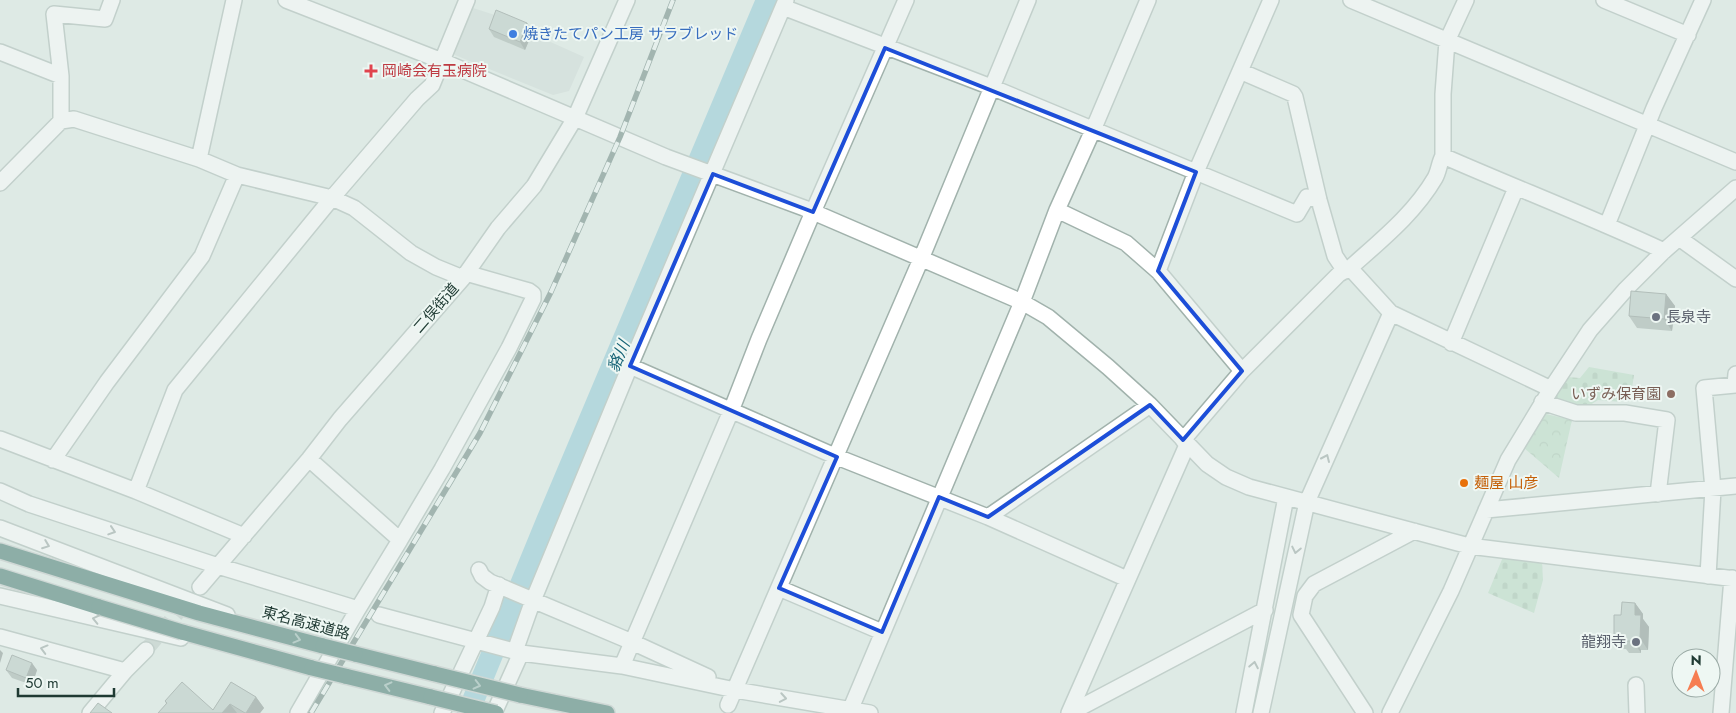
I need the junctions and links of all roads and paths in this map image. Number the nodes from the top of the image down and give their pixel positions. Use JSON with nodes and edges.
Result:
{"nodes":[{"id":1,"x":112,"y":0,"type":"edge"},
{"id":2,"x":234,"y":0,"type":"edge"},
{"id":3,"x":286,"y":0,"type":"edge"},
{"id":4,"x":467,"y":0,"type":"edge"},
{"id":5,"x":906,"y":0,"type":"edge"},
{"id":6,"x":1028,"y":0,"type":"edge"},
{"id":7,"x":1148,"y":0,"type":"edge"},
{"id":8,"x":1271,"y":0,"type":"edge"},
{"id":9,"x":1351,"y":0,"type":"edge"},
{"id":10,"x":1466,"y":0,"type":"edge"},
{"id":11,"x":1604,"y":0,"type":"edge"},
{"id":12,"x":1703,"y":0,"type":"edge"},
{"id":13,"x":621,"y":2,"type":"edge"},
{"id":14,"x":784,"y":4,"type":"edge"},
{"id":15,"x":1688,"y":35,"type":"junction"},
{"id":16,"x":1447,"y":41,"type":"junction"},
{"id":17,"x":886,"y":48,"type":"junction"},
{"id":18,"x":0,"y":52,"type":"edge"},
{"id":19,"x":442,"y":61,"type":"junction"},
{"id":20,"x":1240,"y":71,"type":"junction"},
{"id":21,"x":61,"y":76,"type":"junction"},
{"id":22,"x":991,"y":87,"type":"junction"},
{"id":23,"x":575,"y":118,"type":"junction"},
{"id":24,"x":61,"y":121,"type":"junction"},
{"id":25,"x":1647,"y":125,"type":"junction"},
{"id":26,"x":1094,"y":130,"type":"junction"},
{"id":27,"x":1443,"y":156,"type":"junction"},
{"id":28,"x":199,"y":159,"type":"junction"},
{"id":29,"x":1736,"y":162,"type":"edge"},
{"id":30,"x":1196,"y":172,"type":"junction"},
{"id":31,"x":711,"y":173,"type":"junction"},
{"id":32,"x":237,"y":175,"type":"junction"},
{"id":33,"x":0,"y":183,"type":"edge"},
{"id":34,"x":1516,"y":188,"type":"junction"},
{"id":35,"x":1736,"y":188,"type":"edge"},
{"id":36,"x":332,"y":198,"type":"junction"},
{"id":37,"x":1319,"y":200,"type":"junction"},
{"id":38,"x":1057,"y":210,"type":"junction"},
{"id":39,"x":813,"y":212,"type":"junction"},
{"id":40,"x":1607,"y":225,"type":"junction"},
{"id":41,"x":1679,"y":238,"type":"junction"},
{"id":42,"x":1664,"y":251,"type":"junction"},
{"id":43,"x":921,"y":259,"type":"junction"},
{"id":44,"x":1348,"y":269,"type":"junction"},
{"id":45,"x":1158,"y":271,"type":"junction"},
{"id":46,"x":465,"y":275,"type":"junction"},
{"id":47,"x":1736,"y":279,"type":"edge"},
{"id":48,"x":1022,"y":302,"type":"junction"},
{"id":49,"x":1391,"y":313,"type":"junction"},
{"id":50,"x":1451,"y":343,"type":"junction"},
{"id":51,"x":630,"y":366,"type":"junction"},
{"id":52,"x":1242,"y":371,"type":"junction"},
{"id":53,"x":1736,"y":374,"type":"edge"},
{"id":54,"x":1550,"y":388,"type":"junction"},
{"id":55,"x":1542,"y":402,"type":"junction"},
{"id":56,"x":1150,"y":405,"type":"junction"},
{"id":57,"x":731,"y":411,"type":"junction"},
{"id":58,"x":0,"y":439,"type":"edge"},
{"id":59,"x":1185,"y":442,"type":"junction"},
{"id":60,"x":837,"y":457,"type":"junction"},
{"id":61,"x":309,"y":459,"type":"junction"},
{"id":62,"x":53,"y":460,"type":"junction"},
{"id":63,"x":1736,"y":486,"type":"edge"},
{"id":64,"x":1713,"y":489,"type":"junction"},
{"id":65,"x":0,"y":491,"type":"edge"},
{"id":66,"x":136,"y":491,"type":"junction"},
{"id":67,"x":1658,"y":494,"type":"junction"},
{"id":68,"x":1286,"y":496,"type":"junction"},
{"id":69,"x":939,"y":497,"type":"junction"},
{"id":70,"x":1307,"y":502,"type":"junction"},
{"id":71,"x":1486,"y":510,"type":"junction"},
{"id":72,"x":988,"y":518,"type":"junction"},
{"id":73,"x":0,"y":528,"type":"edge"},
{"id":74,"x":1414,"y":531,"type":"junction"},
{"id":75,"x":244,"y":536,"type":"junction"},
{"id":76,"x":400,"y":540,"type":"junction"},
{"id":77,"x":1469,"y":546,"type":"junction"},
{"id":78,"x":0,"y":552,"type":"edge"},
{"id":79,"x":218,"y":566,"type":"junction"},
{"id":80,"x":479,"y":570,"type":"dead end"},
{"id":81,"x":0,"y":576,"type":"edge"},
{"id":82,"x":1708,"y":576,"type":"junction"},
{"id":83,"x":1127,"y":579,"type":"junction"},
{"id":84,"x":1734,"y":579,"type":"edge"},
{"id":85,"x":501,"y":586,"type":"junction"},
{"id":86,"x":200,"y":587,"type":"tunnel mouth"},
{"id":87,"x":779,"y":588,"type":"junction"},
{"id":88,"x":0,"y":596,"type":"edge"},
{"id":89,"x":533,"y":599,"type":"junction"},
{"id":90,"x":358,"y":609,"type":"junction"},
{"id":91,"x":1265,"y":610,"type":"junction"},
{"id":92,"x":380,"y":615,"type":"dead end"},
{"id":93,"x":269,"y":631,"type":"junction"},
{"id":94,"x":882,"y":632,"type":"junction"},
{"id":95,"x":0,"y":637,"type":"edge"},
{"id":96,"x":476,"y":641,"type":"junction"},
{"id":97,"x":632,"y":642,"type":"junction"},
{"id":98,"x":146,"y":650,"type":"tunnel mouth"},
{"id":99,"x":516,"y":652,"type":"junction"},
{"id":100,"x":263,"y":654,"type":"junction"},
{"id":101,"x":622,"y":666,"type":"junction"},
{"id":102,"x":125,"y":671,"type":"junction"},
{"id":103,"x":1636,"y":685,"type":"dead end"},
{"id":104,"x":731,"y":688,"type":"junction"},
{"id":105,"x":728,"y":706,"type":"dead end"},
{"id":106,"x":850,"y":711,"type":"edge"},
{"id":107,"x":90,"y":713,"type":"edge"},
{"id":108,"x":298,"y":713,"type":"edge"},
{"id":109,"x":442,"y":713,"type":"edge"},
{"id":110,"x":495,"y":713,"type":"edge"},
{"id":111,"x":607,"y":713,"type":"edge"},
{"id":112,"x":870,"y":713,"type":"edge"},
{"id":113,"x":1070,"y":713,"type":"edge"},
{"id":114,"x":1244,"y":713,"type":"edge"},
{"id":115,"x":1262,"y":713,"type":"edge"},
{"id":116,"x":1365,"y":713,"type":"edge"},
{"id":117,"x":1390,"y":713,"type":"edge"},
{"id":118,"x":1637,"y":713,"type":"edge"},
{"id":119,"x":1721,"y":713,"type":"edge"}],
"edges":[{"from":1,"to":21,"type":"street"},
{"from":2,"to":28,"type":"street"},
{"from":3,"to":19,"type":"street"},
{"from":4,"to":19,"type":"street"},
{"from":5,"to":17,"type":"street"},
{"from":6,"to":22,"type":"street"},
{"from":7,"to":26,"type":"street"},
{"from":8,"to":20,"type":"street"},
{"from":9,"to":16,"type":"street"},
{"from":10,"to":16,"type":"street"},
{"from":11,"to":15,"type":"street"},
{"from":12,"to":15,"type":"street"},
{"from":13,"to":23,"type":"street","name":"二俣街道"},
{"from":14,"to":17,"type":"street"},
{"from":14,"to":31,"type":"street"},
{"from":15,"to":25,"type":"street"},
{"from":16,"to":25,"type":"street"},
{"from":16,"to":27,"type":"street"},
{"from":17,"to":22,"type":"street"},
{"from":17,"to":39,"type":"street"},
{"from":18,"to":21,"type":"street"},
{"from":19,"to":23,"type":"street"},
{"from":19,"to":36,"type":"street"},
{"from":20,"to":30,"type":"street"},
{"from":20,"to":37,"type":"street"},
{"from":21,"to":24,"type":"street"},
{"from":22,"to":26,"type":"street"},
{"from":22,"to":43,"type":"street"},
{"from":23,"to":31,"type":"street"},
{"from":23,"to":46,"type":"street","name":"二俣街道"},
{"from":24,"to":28,"type":"street"},
{"from":24,"to":33,"type":"street"},
{"from":25,"to":29,"type":"street"},
{"from":25,"to":40,"type":"street"},
{"from":26,"to":30,"type":"street"},
{"from":26,"to":38,"type":"street"},
{"from":27,"to":34,"type":"street"},
{"from":27,"to":44,"type":"street"},
{"from":28,"to":32,"type":"street"},
{"from":30,"to":37,"type":"street"},
{"from":30,"to":45,"type":"street"},
{"from":31,"to":39,"type":"street"},
{"from":31,"to":51,"type":"street"},
{"from":32,"to":36,"type":"street"},
{"from":32,"to":62,"type":"street"},
{"from":34,"to":40,"type":"street"},
{"from":34,"to":50,"type":"street"},
{"from":35,"to":41,"type":"street"},
{"from":36,"to":46,"type":"street"},
{"from":36,"to":66,"type":"street"},
{"from":37,"to":44,"type":"street"},
{"from":38,"to":45,"type":"street"},
{"from":38,"to":48,"type":"street"},
{"from":39,"to":43,"type":"street"},
{"from":39,"to":57,"type":"street"},
{"from":40,"to":42,"type":"street"},
{"from":41,"to":42,"type":"street"},
{"from":41,"to":47,"type":"street"},
{"from":42,"to":54,"type":"street"},
{"from":43,"to":48,"type":"street"},
{"from":43,"to":60,"type":"street"},
{"from":44,"to":49,"type":"street"},
{"from":44,"to":52,"type":"street"},
{"from":45,"to":52,"type":"street"},
{"from":46,"to":61,"type":"street","name":"二俣街道"},
{"from":46,"to":76,"type":"street"},
{"from":48,"to":56,"type":"street"},
{"from":48,"to":69,"type":"street"},
{"from":49,"to":50,"type":"street"},
{"from":70,"to":49,"type":"street","one_way":true},
{"from":50,"to":54,"type":"street"},
{"from":51,"to":57,"type":"street"},
{"from":51,"to":89,"type":"street"},
{"from":52,"to":59,"type":"street"},
{"from":53,"to":64,"type":"street"},
{"from":54,"to":55,"type":"street"},
{"from":55,"to":67,"type":"street"},
{"from":55,"to":71,"type":"street"},
{"from":56,"to":59,"type":"street"},
{"from":56,"to":72,"type":"street"},
{"from":57,"to":60,"type":"street"},
{"from":57,"to":97,"type":"street"},
{"from":58,"to":62,"type":"street"},
{"from":59,"to":68,"type":"street"},
{"from":59,"to":83,"type":"street"},
{"from":60,"to":69,"type":"street"},
{"from":60,"to":87,"type":"street"},
{"from":61,"to":75,"type":"street","name":"二俣街道"},
{"from":61,"to":76,"type":"street"},
{"from":62,"to":66,"type":"street"},
{"from":63,"to":64,"type":"street"},
{"from":64,"to":67,"type":"street"},
{"from":64,"to":82,"type":"street"},
{"from":65,"to":79,"type":"street","one_way":true},
{"from":66,"to":75,"type":"street"},
{"from":67,"to":71,"type":"street"},
{"from":68,"to":70,"type":"street"},
{"from":68,"to":91,"type":"street"},
{"from":69,"to":72,"type":"street"},
{"from":69,"to":94,"type":"street"},
{"from":70,"to":74,"type":"street"},
{"from":70,"to":115,"type":"street","one_way":true},
{"from":71,"to":77,"type":"street"},
{"from":72,"to":83,"type":"street"},
{"from":73,"to":93,"type":"street","one_way":true},
{"from":74,"to":77,"type":"street"},
{"from":74,"to":116,"type":"street"},
{"from":75,"to":79,"type":"street","name":"二俣街道"},
{"from":76,"to":90,"type":"street"},
{"from":77,"to":82,"type":"street"},
{"from":77,"to":117,"type":"street"},
{"from":78,"to":93,"type":"highway","name":"東名高速道路"},
{"from":79,"to":86,"type":"street","name":"二俣街道"},
{"from":79,"to":90,"type":"street"},
{"from":80,"to":85,"type":"street"},
{"from":81,"to":100,"type":"highway","bridge":true},
{"from":82,"to":84,"type":"street"},
{"from":83,"to":113,"type":"street"},
{"from":84,"to":119,"type":"street"},
{"from":85,"to":89,"type":"street"},
{"from":85,"to":96,"type":"street"},
{"from":87,"to":94,"type":"street"},
{"from":87,"to":104,"type":"street"},
{"from":100,"to":88,"type":"street","one_way":true},
{"from":89,"to":97,"type":"street"},
{"from":89,"to":99,"type":"street"},
{"from":90,"to":108,"type":"street"},
{"from":91,"to":113,"type":"street"},
{"from":114,"to":91,"type":"street","one_way":true},
{"from":92,"to":96,"type":"street"},
{"from":93,"to":111,"type":"highway","name":"東名高速道路","one_way":true,"bridge":true},
{"from":94,"to":106,"type":"street"},
{"from":102,"to":95,"type":"street","one_way":true},
{"from":96,"to":99,"type":"street"},
{"from":96,"to":109,"type":"street"},
{"from":97,"to":101,"type":"street"},
{"from":97,"to":104,"type":"street"},
{"from":98,"to":102,"type":"street"},
{"from":99,"to":101,"type":"street"},
{"from":99,"to":110,"type":"street"},
{"from":110,"to":100,"type":"highway","one_way":true,"bridge":true},
{"from":101,"to":104,"type":"street"},
{"from":102,"to":107,"type":"street"},
{"from":103,"to":118,"type":"street"},
{"from":104,"to":105,"type":"street"},
{"from":104,"to":106,"type":"street","one_way":true},
{"from":106,"to":112,"type":"street"}]}
